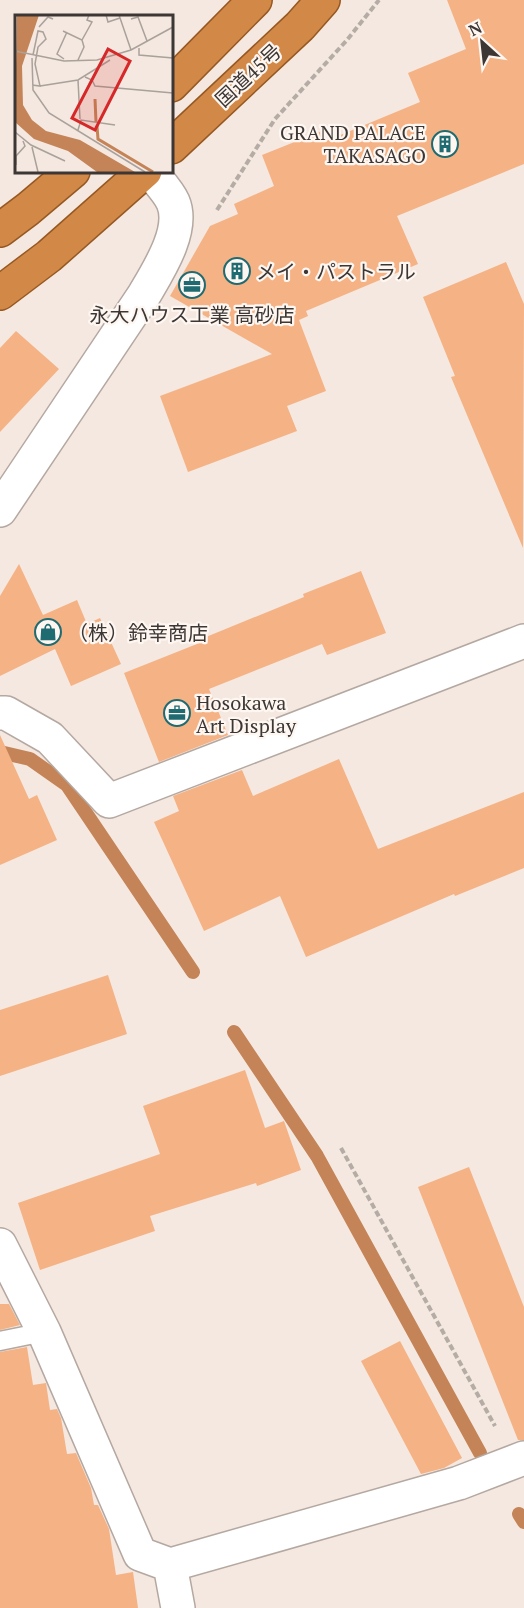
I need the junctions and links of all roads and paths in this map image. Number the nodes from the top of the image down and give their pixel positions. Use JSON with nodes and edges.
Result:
{"nodes":[{"id":1,"x":255,"y":0,"type":"edge"},
{"id":2,"x":323,"y":0,"type":"edge"},
{"id":3,"x":379,"y":0,"type":"edge"},
{"id":4,"x":172,"y":84,"type":"edge"},
{"id":5,"x":172,"y":146,"type":"edge"},
{"id":6,"x":72,"y":172,"type":"edge"},
{"id":7,"x":144,"y":172,"type":"edge"},
{"id":8,"x":151,"y":172,"type":"edge"},
{"id":9,"x":211,"y":219,"type":"dead end"},
{"id":10,"x":0,"y":230,"type":"edge"},
{"id":11,"x":0,"y":293,"type":"edge"},
{"id":12,"x":0,"y":510,"type":"edge"},
{"id":13,"x":524,"y":641,"type":"edge"},
{"id":14,"x":0,"y":713,"type":"edge"},
{"id":15,"x":341,"y":1148,"type":"dead end"},
{"id":16,"x":0,"y":1245,"type":"edge"},
{"id":17,"x":44,"y":1332,"type":"junction"},
{"id":18,"x":0,"y":1341,"type":"edge"},
{"id":19,"x":519,"y":1460,"type":"edge"},
{"id":20,"x":170,"y":1564,"type":"junction"},
{"id":21,"x":178,"y":1608,"type":"edge"}],
"edges":[{"from":1,"to":4,"type":"highway"},
{"from":2,"to":5,"type":"highway","name":"国道45号"},
{"from":3,"to":9,"type":"path"},
{"from":6,"to":10,"type":"highway"},
{"from":7,"to":11,"type":"highway"},
{"from":8,"to":12,"type":"street"},
{"from":13,"to":14,"type":"street"},
{"from":15,"to":19,"type":"path"},
{"from":16,"to":17,"type":"street"},
{"from":17,"to":18,"type":"lane"},
{"from":17,"to":20,"type":"street"},
{"from":19,"to":20,"type":"street"},
{"from":20,"to":21,"type":"street"}]}
